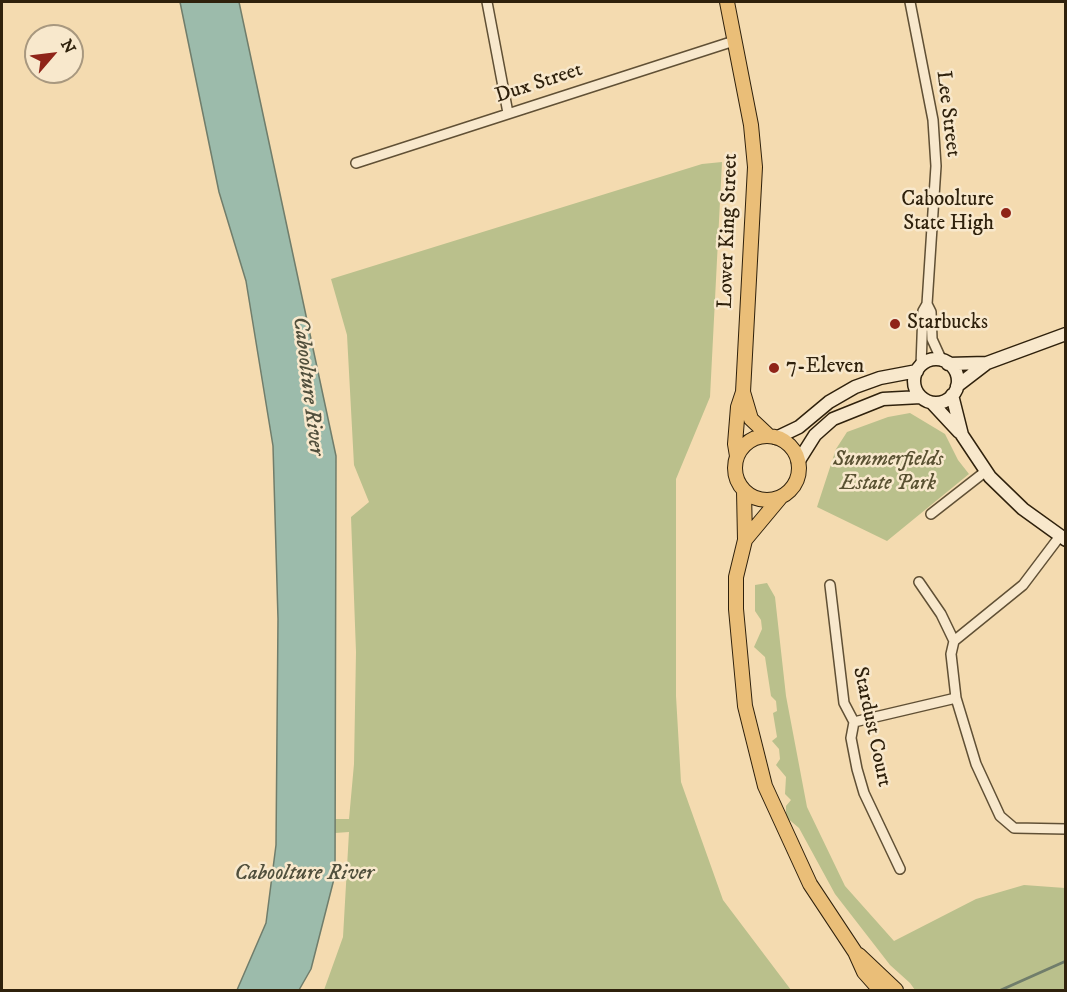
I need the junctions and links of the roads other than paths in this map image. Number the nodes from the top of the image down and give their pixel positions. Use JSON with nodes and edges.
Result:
{"nodes":[{"id":1,"x":487,"y":2,"type":"edge"},
{"id":2,"x":728,"y":2,"type":"edge"},
{"id":3,"x":910,"y":2,"type":"edge"},
{"id":4,"x":734,"y":41,"type":"junction"},
{"id":5,"x":508,"y":113,"type":"junction"},
{"id":6,"x":356,"y":163,"type":"dead end"},
{"id":7,"x":927,"y":304,"type":"junction"},
{"id":8,"x":1065,"y":334,"type":"edge"},
{"id":9,"x":945,"y":362,"type":"junction"},
{"id":10,"x":987,"y":363,"type":"junction"},
{"id":11,"x":919,"y":368,"type":"junction"},
{"id":12,"x":955,"y":391,"type":"junction"},
{"id":13,"x":743,"y":392,"type":"junction"},
{"id":14,"x":927,"y":400,"type":"junction"},
{"id":15,"x":962,"y":435,"type":"junction"},
{"id":16,"x":772,"y":437,"type":"junction"},
{"id":17,"x":737,"y":456,"type":"junction"},
{"id":18,"x":798,"y":462,"type":"junction"},
{"id":19,"x":986,"y":471,"type":"junction"},
{"id":20,"x":744,"y":491,"type":"junction"},
{"id":21,"x":780,"y":498,"type":"junction"},
{"id":22,"x":931,"y":514,"type":"dead end"},
{"id":23,"x":1063,"y":538,"type":"edge"},
{"id":24,"x":746,"y":540,"type":"junction"},
{"id":25,"x":920,"y":582,"type":"dead end"},
{"id":26,"x":830,"y":585,"type":"dead end"},
{"id":27,"x":954,"y":641,"type":"junction"},
{"id":28,"x":957,"y":698,"type":"junction"},
{"id":29,"x":854,"y":722,"type":"junction"},
{"id":30,"x":1065,"y":829,"type":"edge"},
{"id":31,"x":900,"y":869,"type":"dead end"},
{"id":32,"x":855,"y":952,"type":"junction"},
{"id":33,"x":880,"y":990,"type":"edge"},
{"id":34,"x":896,"y":990,"type":"edge"}],
"edges":[{"from":1,"to":5,"type":"street"},
{"from":2,"to":4,"type":"main road","name":"Lower King Street"},
{"from":3,"to":7,"type":"street","name":"Lee Street"},
{"from":4,"to":5,"type":"street","name":"Dux Street"},
{"from":4,"to":13,"type":"main road","name":"Lower King Street"},
{"from":5,"to":6,"type":"street","name":"Dux Street"},
{"from":7,"to":9,"type":"street","name":"Lee Street"},
{"from":7,"to":11,"type":"street","name":"Lee Street"},
{"from":8,"to":10,"type":"main road"},
{"from":9,"to":10,"type":"main road"},
{"from":9,"to":11,"type":"main road"},
{"from":9,"to":12,"type":"main road"},
{"from":10,"to":12,"type":"main road"},
{"from":11,"to":14,"type":"main road"},
{"from":11,"to":16,"type":"main road"},
{"from":12,"to":14,"type":"main road"},
{"from":12,"to":15,"type":"main road"},
{"from":13,"to":16,"type":"main road"},
{"from":13,"to":17,"type":"main road","name":"Lower King Street"},
{"from":14,"to":15,"type":"main road"},
{"from":14,"to":18,"type":"main road"},
{"from":15,"to":19,"type":"main road"},
{"from":16,"to":17,"type":"main road"},
{"from":16,"to":18,"type":"main road"},
{"from":17,"to":20,"type":"main road"},
{"from":18,"to":21,"type":"main road"},
{"from":19,"to":22,"type":"street"},
{"from":19,"to":23,"type":"main road"},
{"from":20,"to":21,"type":"main road"},
{"from":20,"to":24,"type":"main road"},
{"from":21,"to":24,"type":"main road"},
{"from":23,"to":27,"type":"street"},
{"from":24,"to":32,"type":"main road"},
{"from":25,"to":27,"type":"street"},
{"from":26,"to":29,"type":"street","name":"Stardust Court"},
{"from":27,"to":28,"type":"street"},
{"from":28,"to":29,"type":"street"},
{"from":28,"to":30,"type":"street"},
{"from":29,"to":31,"type":"street","name":"Stardust Court"},
{"from":32,"to":33,"type":"main road"},
{"from":32,"to":34,"type":"main road"}]}
